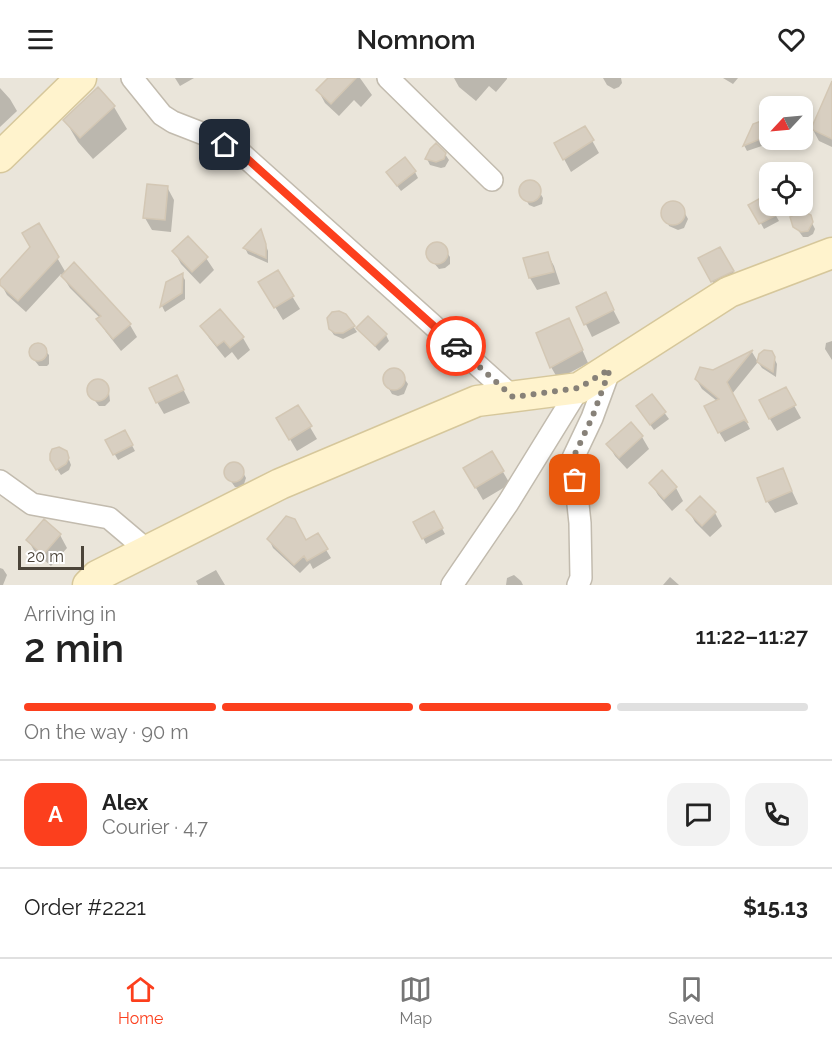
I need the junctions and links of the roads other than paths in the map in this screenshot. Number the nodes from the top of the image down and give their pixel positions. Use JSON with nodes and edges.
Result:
{"nodes":[{"id":1,"x":81,"y":78,"type":"edge"},
{"id":2,"x":132,"y":78,"type":"edge"},
{"id":3,"x":388,"y":78,"type":"edge"},
{"id":4,"x":0,"y":157,"type":"edge"},
{"id":5,"x":492,"y":180,"type":"dead end"},
{"id":6,"x":832,"y":253,"type":"edge"},
{"id":7,"x":610,"y":369,"type":"junction"},
{"id":8,"x":579,"y":388,"type":"junction"},
{"id":9,"x":513,"y":397,"type":"junction"},
{"id":10,"x":0,"y":480,"type":"edge"},
{"id":11,"x":148,"y":550,"type":"junction"},
{"id":12,"x":88,"y":585,"type":"edge"},
{"id":13,"x":452,"y":585,"type":"edge"},
{"id":14,"x":578,"y":585,"type":"edge"}],
"edges":[{"from":1,"to":4,"type":"street"},
{"from":2,"to":9,"type":"street"},
{"from":3,"to":5,"type":"street"},
{"from":6,"to":7,"type":"street"},
{"from":7,"to":8,"type":"street"},
{"from":7,"to":14,"type":"street"},
{"from":8,"to":9,"type":"street"},
{"from":8,"to":13,"type":"street"},
{"from":9,"to":11,"type":"street"},
{"from":10,"to":11,"type":"street"},
{"from":11,"to":12,"type":"street"}]}
